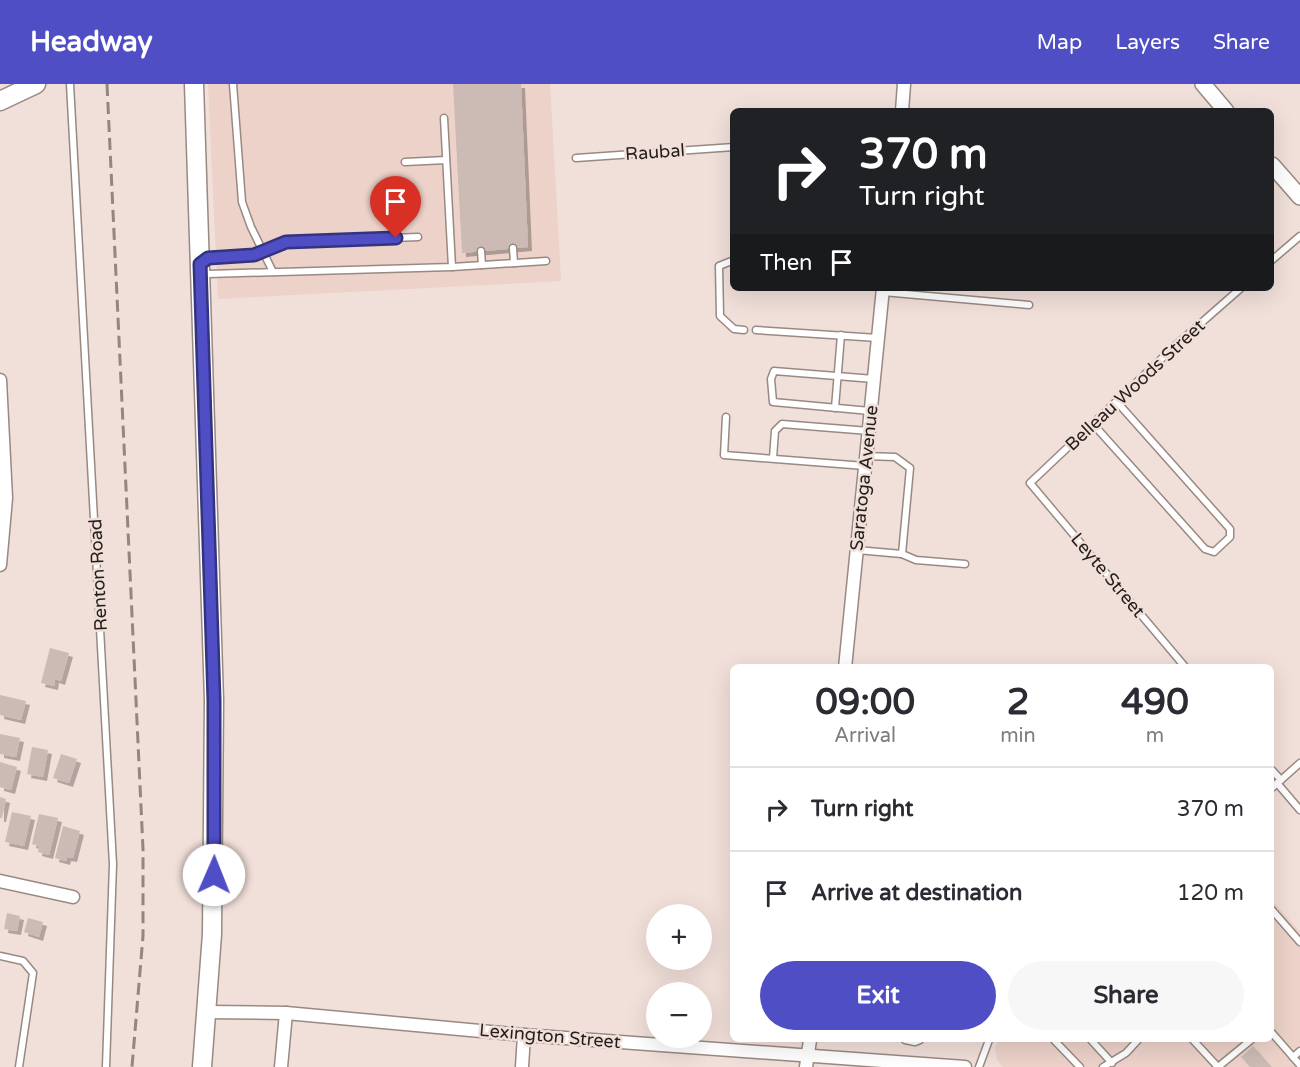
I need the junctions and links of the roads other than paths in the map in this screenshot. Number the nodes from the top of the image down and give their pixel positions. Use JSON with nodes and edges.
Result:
{"nodes":[{"id":1,"x":36,"y":84,"type":"edge"},
{"id":2,"x":70,"y":84,"type":"edge"},
{"id":3,"x":194,"y":84,"type":"edge"},
{"id":4,"x":233,"y":84,"type":"edge"},
{"id":5,"x":904,"y":84,"type":"edge"},
{"id":6,"x":1203,"y":84,"type":"edge"},
{"id":7,"x":0,"y":101,"type":"edge"},
{"id":8,"x":902,"y":108,"type":"edge"},
{"id":9,"x":1223,"y":108,"type":"edge"},
{"id":10,"x":444,"y":118,"type":"dead end"},
{"id":11,"x":730,"y":147,"type":"edge"},
{"id":12,"x":576,"y":158,"type":"dead end"},
{"id":13,"x":447,"y":160,"type":"junction"},
{"id":14,"x":405,"y":162,"type":"dead end"},
{"id":15,"x":1274,"y":167,"type":"edge"},
{"id":16,"x":1300,"y":197,"type":"edge"},
{"id":17,"x":1300,"y":236,"type":"edge"},
{"id":18,"x":418,"y":237,"type":"dead end"},
{"id":19,"x":513,"y":248,"type":"dead end"},
{"id":20,"x":481,"y":251,"type":"dead end"},
{"id":21,"x":263,"y":252,"type":"junction"},
{"id":22,"x":1274,"y":259,"type":"edge"},
{"id":23,"x":730,"y":260,"type":"edge"},
{"id":24,"x":546,"y":261,"type":"dead end"},
{"id":25,"x":514,"y":263,"type":"junction"},
{"id":26,"x":200,"y":264,"type":"junction"},
{"id":27,"x":482,"y":265,"type":"junction"},
{"id":28,"x":452,"y":267,"type":"junction"},
{"id":29,"x":273,"y":272,"type":"junction"},
{"id":30,"x":883,"y":291,"type":"edge"},
{"id":31,"x":893,"y":291,"type":"edge"},
{"id":32,"x":1238,"y":291,"type":"edge"},
{"id":33,"x":1029,"y":305,"type":"dead end"},
{"id":34,"x":744,"y":330,"type":"dead end"},
{"id":35,"x":756,"y":330,"type":"dead end"},
{"id":36,"x":841,"y":335,"type":"junction"},
{"id":37,"x":878,"y":338,"type":"junction"},
{"id":38,"x":837,"y":376,"type":"junction"},
{"id":39,"x":0,"y":380,"type":"edge"},
{"id":40,"x":874,"y":380,"type":"junction"},
{"id":41,"x":1117,"y":402,"type":"junction"},
{"id":42,"x":835,"y":408,"type":"junction"},
{"id":43,"x":872,"y":411,"type":"junction"},
{"id":44,"x":726,"y":417,"type":"dead end"},
{"id":45,"x":1093,"y":424,"type":"junction"},
{"id":46,"x":869,"y":431,"type":"junction"},
{"id":47,"x":2,"y":445,"type":"edge"},
{"id":48,"x":773,"y":458,"type":"junction"},
{"id":49,"x":866,"y":461,"type":"junction"},
{"id":50,"x":1030,"y":483,"type":"joint"},
{"id":51,"x":2,"y":518,"type":"edge"},
{"id":52,"x":857,"y":550,"type":"junction"},
{"id":53,"x":902,"y":554,"type":"junction"},
{"id":54,"x":965,"y":564,"type":"dead end"},
{"id":55,"x":0,"y":565,"type":"edge"},
{"id":56,"x":845,"y":664,"type":"edge"},
{"id":57,"x":1183,"y":664,"type":"edge"},
{"id":58,"x":1300,"y":764,"type":"edge"},
{"id":59,"x":1277,"y":784,"type":"edge"},
{"id":60,"x":1300,"y":810,"type":"edge"},
{"id":61,"x":0,"y":881,"type":"edge"},
{"id":62,"x":73,"y":897,"type":"dead end"},
{"id":63,"x":1274,"y":912,"type":"edge"},
{"id":64,"x":1300,"y":942,"type":"edge"},
{"id":65,"x":0,"y":956,"type":"edge"},
{"id":66,"x":207,"y":1012,"type":"junction"},
{"id":67,"x":286,"y":1013,"type":"junction"},
{"id":68,"x":524,"y":1035,"type":"junction"},
{"id":69,"x":1274,"y":1035,"type":"edge"},
{"id":70,"x":810,"y":1042,"type":"edge"},
{"id":71,"x":988,"y":1042,"type":"edge"},
{"id":72,"x":1056,"y":1042,"type":"edge"},
{"id":73,"x":1093,"y":1042,"type":"edge"},
{"id":74,"x":1134,"y":1042,"type":"edge"},
{"id":75,"x":1195,"y":1042,"type":"edge"},
{"id":76,"x":1249,"y":1042,"type":"edge"},
{"id":77,"x":1300,"y":1051,"type":"edge"},
{"id":78,"x":1293,"y":1057,"type":"junction"},
{"id":79,"x":807,"y":1062,"type":"edge"},
{"id":80,"x":1113,"y":1063,"type":"junction"},
{"id":81,"x":1300,"y":1065,"type":"edge"},
{"id":82,"x":19,"y":1067,"type":"edge"},
{"id":83,"x":106,"y":1067,"type":"edge"},
{"id":84,"x":202,"y":1067,"type":"edge"},
{"id":85,"x":281,"y":1067,"type":"edge"},
{"id":86,"x":522,"y":1067,"type":"edge"},
{"id":87,"x":965,"y":1067,"type":"edge"},
{"id":88,"x":980,"y":1067,"type":"edge"},
{"id":89,"x":1080,"y":1067,"type":"edge"},
{"id":90,"x":1103,"y":1067,"type":"edge"},
{"id":91,"x":1218,"y":1067,"type":"edge"}],
"edges":[{"from":1,"to":7,"type":"main road"},
{"from":2,"to":83,"type":"lane","name":"Renton Road"},
{"from":3,"to":26,"type":"main road"},
{"from":4,"to":21,"type":"lane"},
{"from":5,"to":8,"type":"street"},
{"from":6,"to":9,"type":"street"},
{"from":10,"to":13,"type":"lane"},
{"from":11,"to":12,"type":"lane","name":"Raubal"},
{"from":13,"to":14,"type":"lane"},
{"from":13,"to":28,"type":"lane"},
{"from":15,"to":16,"type":"street"},
{"from":17,"to":22,"type":"lane"},
{"from":18,"to":21,"type":"lane"},
{"from":19,"to":25,"type":"lane"},
{"from":20,"to":27,"type":"lane"},
{"from":21,"to":26,"type":"lane"},
{"from":21,"to":29,"type":"lane"},
{"from":23,"to":34,"type":"lane"},
{"from":24,"to":25,"type":"lane"},
{"from":25,"to":27,"type":"lane"},
{"from":26,"to":29,"type":"lane"},
{"from":26,"to":66,"type":"main road"},
{"from":27,"to":28,"type":"lane"},
{"from":28,"to":29,"type":"lane"},
{"from":30,"to":37,"type":"street","name":"Saratoga Avenue"},
{"from":31,"to":33,"type":"lane"},
{"from":32,"to":41,"type":"lane","name":"Belleau Woods Street"},
{"from":35,"to":36,"type":"lane"},
{"from":36,"to":37,"type":"lane"},
{"from":36,"to":38,"type":"lane"},
{"from":37,"to":40,"type":"street","name":"Saratoga Avenue"},
{"from":38,"to":40,"type":"lane"},
{"from":38,"to":42,"type":"lane"},
{"from":38,"to":42,"type":"lane"},
{"from":39,"to":47,"type":"street"},
{"from":40,"to":43,"type":"street","name":"Saratoga Avenue"},
{"from":41,"to":45,"type":"lane","name":"Belleau Woods Street"},
{"from":41,"to":45,"type":"lane"},
{"from":42,"to":43,"type":"lane"},
{"from":43,"to":46,"type":"street","name":"Saratoga Avenue"},
{"from":44,"to":48,"type":"lane"},
{"from":45,"to":50,"type":"lane","name":"Belleau Woods Street"},
{"from":46,"to":48,"type":"lane"},
{"from":46,"to":49,"type":"street","name":"Saratoga Avenue"},
{"from":47,"to":51,"type":"street"},
{"from":48,"to":49,"type":"lane"},
{"from":49,"to":52,"type":"street","name":"Saratoga Avenue"},
{"from":49,"to":53,"type":"lane"},
{"from":50,"to":57,"type":"lane","name":"Leyte Street"},
{"from":51,"to":55,"type":"street"},
{"from":52,"to":53,"type":"lane"},
{"from":52,"to":56,"type":"street","name":"Saratoga Avenue"},
{"from":53,"to":54,"type":"lane"},
{"from":58,"to":59,"type":"lane"},
{"from":59,"to":60,"type":"lane"},
{"from":61,"to":62,"type":"street"},
{"from":63,"to":64,"type":"lane"},
{"from":65,"to":82,"type":"lane"},
{"from":66,"to":67,"type":"street","name":"Lexington Street"},
{"from":66,"to":84,"type":"main road"},
{"from":67,"to":68,"type":"street","name":"Lexington Street"},
{"from":67,"to":85,"type":"street"},
{"from":68,"to":79,"type":"street","name":"Lexington Street"},
{"from":68,"to":86,"type":"street"},
{"from":69,"to":78,"type":"lane"},
{"from":70,"to":79,"type":"street"},
{"from":71,"to":88,"type":"lane"},
{"from":72,"to":89,"type":"lane"},
{"from":73,"to":80,"type":"lane"},
{"from":74,"to":80,"type":"lane"},
{"from":75,"to":91,"type":"lane"},
{"from":76,"to":91,"type":"lane"},
{"from":77,"to":78,"type":"lane"},
{"from":78,"to":81,"type":"lane"},
{"from":79,"to":87,"type":"street","name":"Lexington Street"},
{"from":80,"to":90,"type":"lane"}]}
